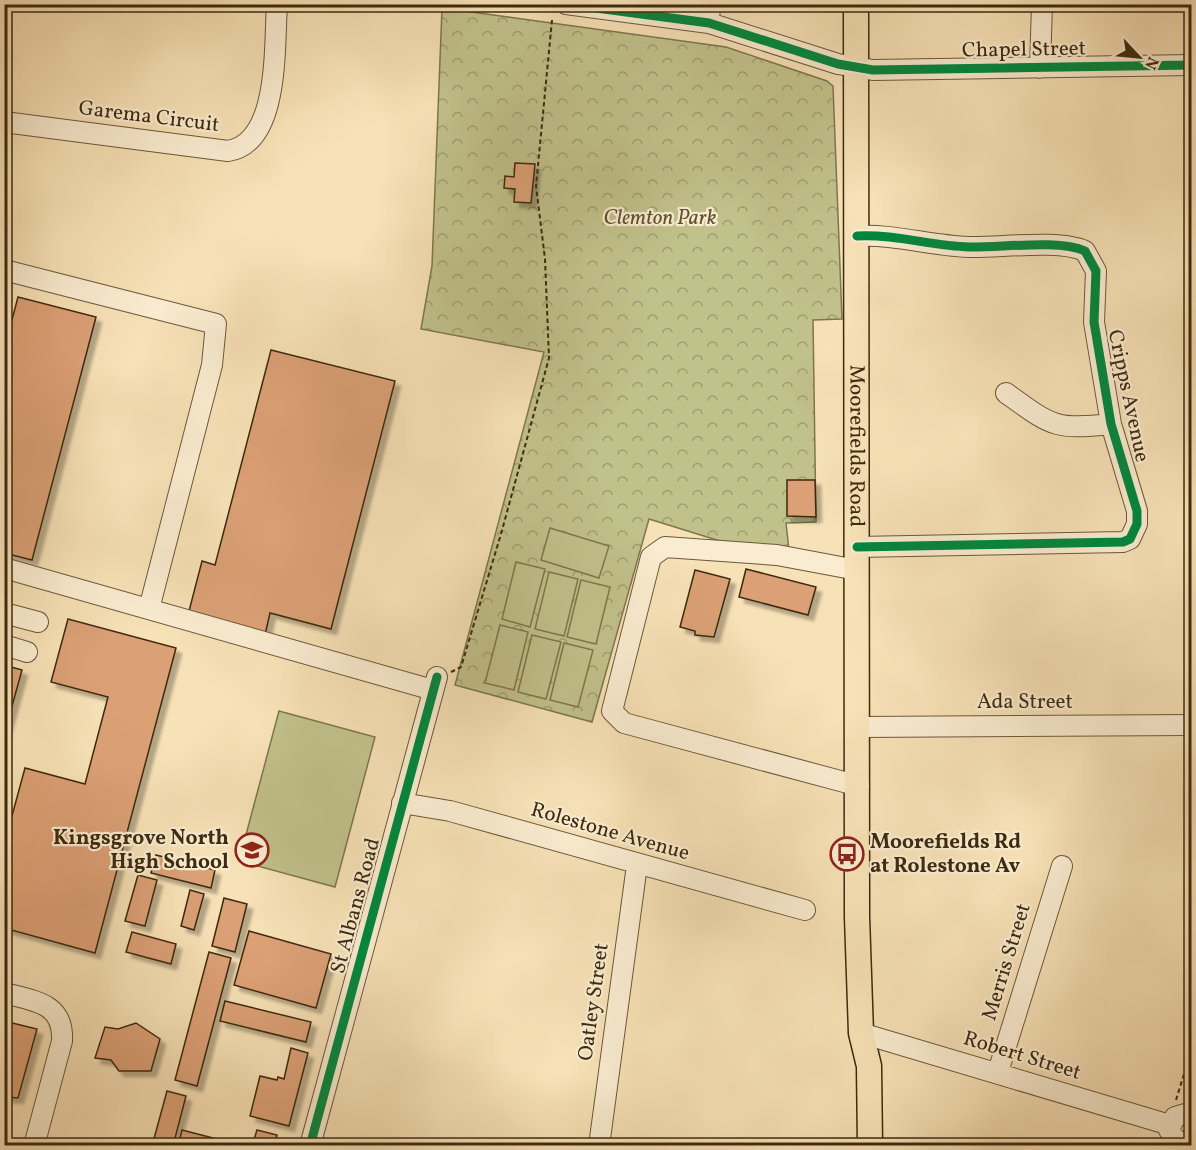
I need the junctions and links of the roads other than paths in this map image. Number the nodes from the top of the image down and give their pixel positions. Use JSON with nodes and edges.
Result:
{"nodes":[{"id":1,"x":277,"y":4,"type":"edge"},
{"id":2,"x":566,"y":4,"type":"edge"},
{"id":3,"x":856,"y":4,"type":"edge"},
{"id":4,"x":1042,"y":4,"type":"edge"},
{"id":5,"x":709,"y":14,"type":"edge"},
{"id":6,"x":1191,"y":65,"type":"edge"},
{"id":7,"x":857,"y":68,"type":"junction"},
{"id":8,"x":1040,"y":68,"type":"junction"},
{"id":9,"x":4,"y":122,"type":"edge"},
{"id":10,"x":857,"y":236,"type":"junction"},
{"id":11,"x":4,"y":270,"type":"edge"},
{"id":12,"x":1006,"y":393,"type":"dead end"},
{"id":13,"x":1111,"y":424,"type":"junction"},
{"id":14,"x":857,"y":558,"type":"junction"},
{"id":15,"x":4,"y":567,"type":"edge"},
{"id":16,"x":149,"y":609,"type":"junction"},
{"id":17,"x":4,"y":613,"type":"edge"},
{"id":18,"x":38,"y":622,"type":"dead end"},
{"id":19,"x":4,"y":645,"type":"edge"},
{"id":20,"x":27,"y":651,"type":"dead end"},
{"id":21,"x":1191,"y":724,"type":"edge"},
{"id":22,"x":858,"y":728,"type":"junction"},
{"id":23,"x":859,"y":786,"type":"junction"},
{"id":24,"x":402,"y":803,"type":"junction"},
{"id":25,"x":637,"y":865,"type":"junction"},
{"id":26,"x":1062,"y":866,"type":"dead end"},
{"id":27,"x":805,"y":910,"type":"dead end"},
{"id":28,"x":4,"y":993,"type":"edge"},
{"id":29,"x":861,"y":1034,"type":"junction"},
{"id":30,"x":998,"y":1072,"type":"junction"},
{"id":31,"x":1187,"y":1111,"type":"edge"},
{"id":32,"x":1170,"y":1125,"type":"junction"},
{"id":33,"x":1185,"y":1144,"type":"edge"},
{"id":34,"x":34,"y":1146,"type":"edge"},
{"id":35,"x":310,"y":1146,"type":"edge"},
{"id":36,"x":598,"y":1146,"type":"edge"},
{"id":37,"x":855,"y":1146,"type":"edge"},
{"id":38,"x":870,"y":1146,"type":"edge"}],
"edges":[{"from":1,"to":9,"type":"street","name":"Garema Circuit"},
{"from":2,"to":5,"type":"street","name":"Chapel Street"},
{"from":3,"to":7,"type":"main road","name":"Moorefields Road"},
{"from":4,"to":8,"type":"street"},
{"from":5,"to":7,"type":"street","name":"Chapel Street"},
{"from":6,"to":8,"type":"street","name":"Chapel Street"},
{"from":7,"to":8,"type":"street","name":"Chapel Street"},
{"from":7,"to":10,"type":"main road","name":"Moorefields Road"},
{"from":10,"to":13,"type":"street","name":"Cripps Avenue"},
{"from":10,"to":14,"type":"main road","name":"Moorefields Road"},
{"from":11,"to":16,"type":"street"},
{"from":12,"to":13,"type":"street"},
{"from":13,"to":14,"type":"street","name":"Cripps Avenue"},
{"from":14,"to":22,"type":"main road","name":"Moorefields Road"},
{"from":14,"to":23,"type":"street","name":"Cripps Avenue"},
{"from":15,"to":16,"type":"street"},
{"from":16,"to":24,"type":"street","name":"St Albans Road"},
{"from":17,"to":18,"type":"street"},
{"from":19,"to":20,"type":"street"},
{"from":21,"to":22,"type":"street","name":"Ada Street"},
{"from":22,"to":23,"type":"main road","name":"Moorefields Road"},
{"from":23,"to":29,"type":"main road","name":"Moorefields Road"},
{"from":24,"to":25,"type":"street","name":"Rolestone Avenue"},
{"from":24,"to":35,"type":"street","name":"St Albans Road"},
{"from":25,"to":27,"type":"street","name":"Rolestone Avenue"},
{"from":25,"to":36,"type":"street","name":"Oatley Street"},
{"from":26,"to":30,"type":"street","name":"Merris Street"},
{"from":28,"to":34,"type":"street"},
{"from":29,"to":30,"type":"street","name":"Robert Street"},
{"from":29,"to":37,"type":"main road","name":"Moorefields Road"},
{"from":29,"to":38,"type":"main road","name":"Moorefields Road"},
{"from":30,"to":32,"type":"street","name":"Robert Street"},
{"from":31,"to":32,"type":"street"},
{"from":32,"to":33,"type":"street"}]}
